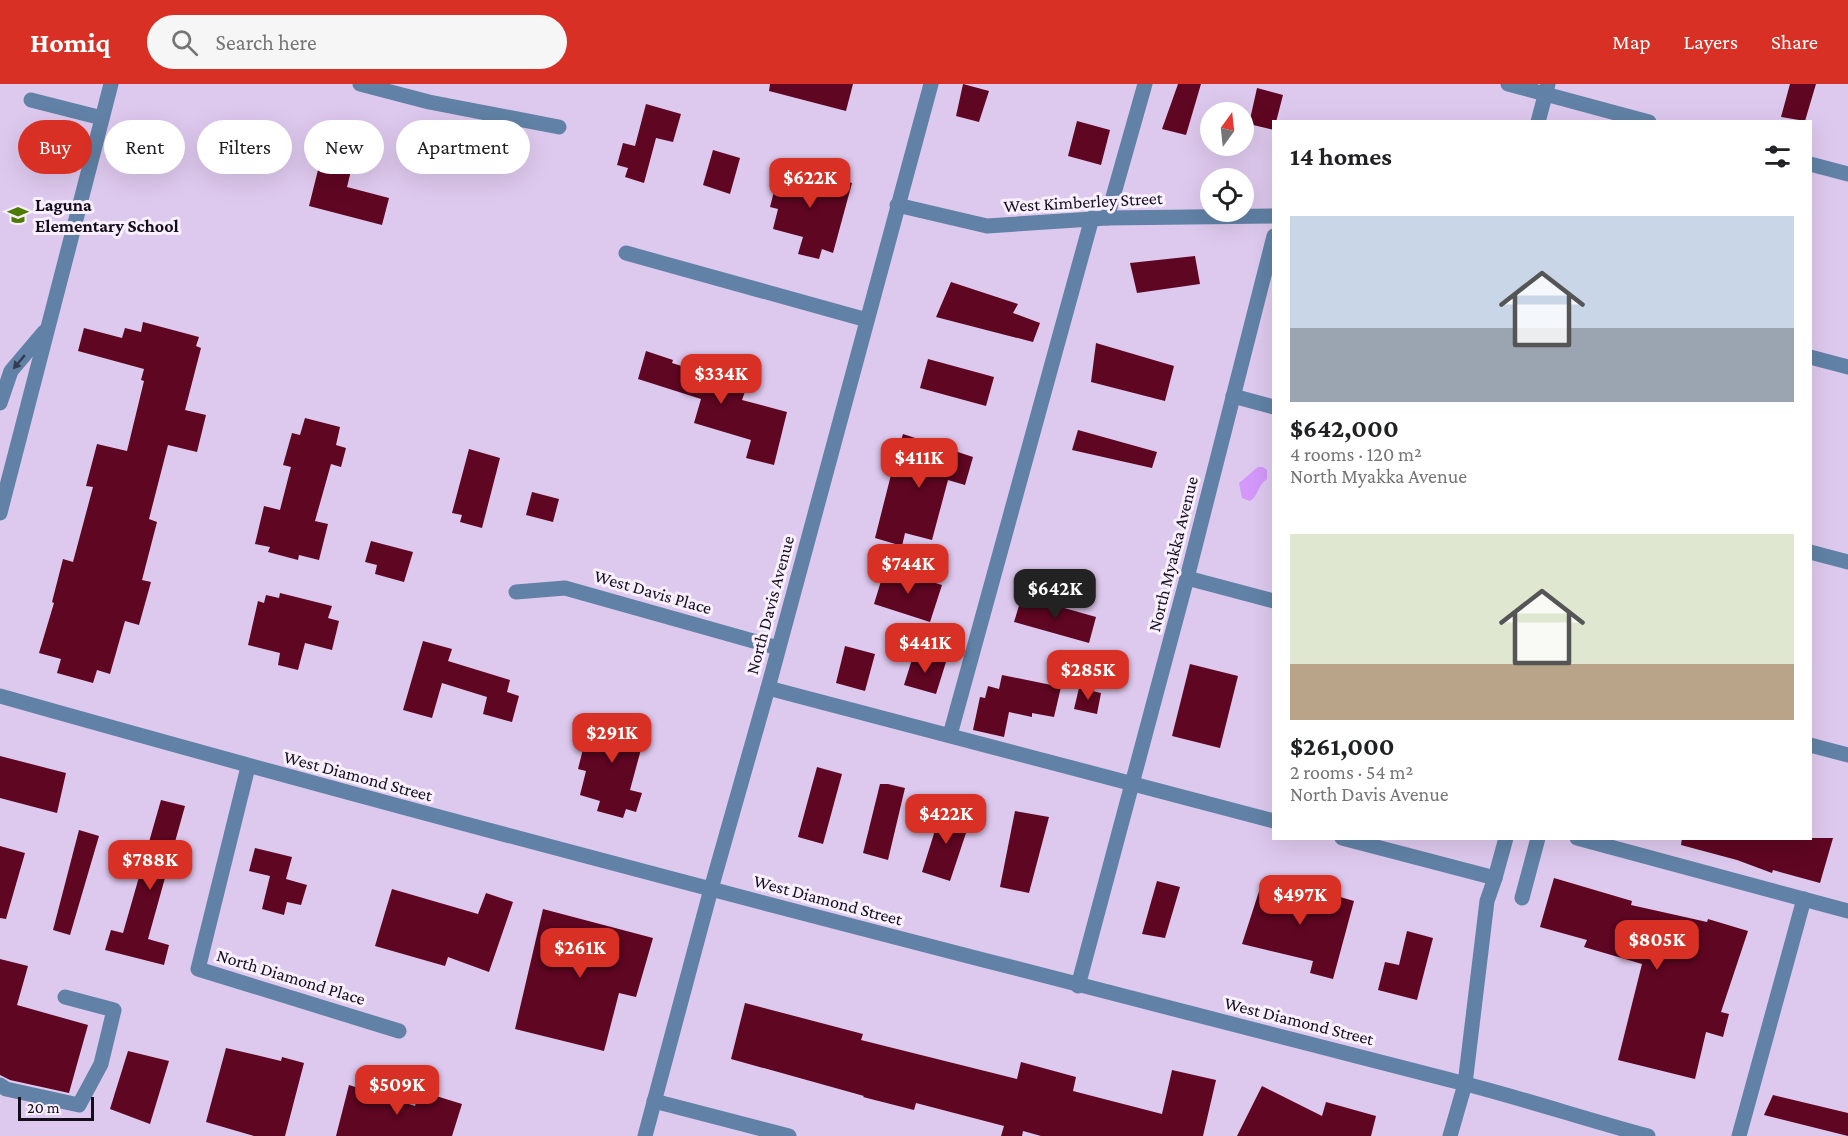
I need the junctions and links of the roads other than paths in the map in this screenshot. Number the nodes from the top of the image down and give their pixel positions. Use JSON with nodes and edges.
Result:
{"nodes":[{"id":1,"x":111,"y":84,"type":"edge"},
{"id":2,"x":360,"y":84,"type":"edge"},
{"id":3,"x":931,"y":84,"type":"edge"},
{"id":4,"x":1145,"y":84,"type":"edge"},
{"id":5,"x":1508,"y":84,"type":"edge"},
{"id":6,"x":1547,"y":89,"type":"edge"},
{"id":7,"x":31,"y":100,"type":"dead end"},
{"id":8,"x":102,"y":118,"type":"junction"},
{"id":9,"x":1539,"y":120,"type":"edge"},
{"id":10,"x":1643,"y":120,"type":"edge"},
{"id":11,"x":559,"y":127,"type":"dead end"},
{"id":12,"x":1812,"y":165,"type":"edge"},
{"id":13,"x":1848,"y":174,"type":"edge"},
{"id":14,"x":897,"y":205,"type":"junction"},
{"id":15,"x":1272,"y":216,"type":"edge"},
{"id":16,"x":1100,"y":218,"type":"junction"},
{"id":17,"x":1272,"y":244,"type":"edge"},
{"id":18,"x":626,"y":254,"type":"dead end"},
{"id":19,"x":867,"y":320,"type":"junction"},
{"id":20,"x":48,"y":327,"type":"junction"},
{"id":21,"x":1812,"y":358,"type":"edge"},
{"id":22,"x":1848,"y":367,"type":"edge"},
{"id":23,"x":1233,"y":396,"type":"junction"},
{"id":24,"x":0,"y":403,"type":"edge"},
{"id":25,"x":1272,"y":406,"type":"edge"},
{"id":26,"x":0,"y":513,"type":"edge"},
{"id":27,"x":1812,"y":553,"type":"edge"},
{"id":28,"x":1848,"y":562,"type":"edge"},
{"id":29,"x":1187,"y":578,"type":"junction"},
{"id":30,"x":516,"y":592,"type":"dead end"},
{"id":31,"x":1272,"y":600,"type":"edge"},
{"id":32,"x":778,"y":648,"type":"junction"},
{"id":33,"x":768,"y":688,"type":"junction"},
{"id":34,"x":0,"y":696,"type":"edge"},
{"id":35,"x":950,"y":735,"type":"junction"},
{"id":36,"x":1812,"y":746,"type":"edge"},
{"id":37,"x":1848,"y":755,"type":"edge"},
{"id":38,"x":248,"y":767,"type":"junction"},
{"id":39,"x":1132,"y":784,"type":"junction"},
{"id":40,"x":1272,"y":820,"type":"edge"},
{"id":41,"x":1350,"y":840,"type":"edge"},
{"id":42,"x":1505,"y":840,"type":"edge"},
{"id":43,"x":1537,"y":840,"type":"edge"},
{"id":44,"x":1584,"y":840,"type":"edge"},
{"id":45,"x":1495,"y":878,"type":"junction"},
{"id":46,"x":711,"y":889,"type":"junction"},
{"id":47,"x":1522,"y":898,"type":"dead end"},
{"id":48,"x":1804,"y":899,"type":"junction"},
{"id":49,"x":1848,"y":911,"type":"edge"},
{"id":50,"x":1078,"y":986,"type":"junction"},
{"id":51,"x":65,"y":997,"type":"dead end"},
{"id":52,"x":399,"y":1031,"type":"dead end"},
{"id":53,"x":1465,"y":1084,"type":"junction"},
{"id":54,"x":0,"y":1085,"type":"edge"},
{"id":55,"x":654,"y":1101,"type":"junction"},
{"id":56,"x":1590,"y":1129,"type":"edge"},
{"id":57,"x":645,"y":1136,"type":"edge"},
{"id":58,"x":789,"y":1136,"type":"edge"},
{"id":59,"x":1450,"y":1136,"type":"edge"},
{"id":60,"x":1648,"y":1136,"type":"edge"},
{"id":61,"x":1739,"y":1136,"type":"edge"}],
"edges":[{"from":1,"to":8,"type":"street"},
{"from":2,"to":11,"type":"street"},
{"from":3,"to":14,"type":"street","name":"North Davis Avenue"},
{"from":4,"to":16,"type":"street"},
{"from":5,"to":6,"type":"street"},
{"from":6,"to":9,"type":"street"},
{"from":6,"to":10,"type":"street"},
{"from":7,"to":8,"type":"street"},
{"from":8,"to":20,"type":"street"},
{"from":12,"to":13,"type":"street"},
{"from":14,"to":16,"type":"street","name":"West Kimberley Street"},
{"from":14,"to":19,"type":"street","name":"North Davis Avenue"},
{"from":15,"to":16,"type":"street","name":"West Kimberley Street"},
{"from":16,"to":35,"type":"street"},
{"from":17,"to":23,"type":"street","name":"North Myakka Avenue"},
{"from":18,"to":19,"type":"street"},
{"from":19,"to":32,"type":"street","name":"North Davis Avenue"},
{"from":20,"to":24,"type":"street","one_way":true},
{"from":20,"to":26,"type":"street"},
{"from":21,"to":22,"type":"street"},
{"from":23,"to":25,"type":"street"},
{"from":23,"to":29,"type":"street","name":"North Myakka Avenue"},
{"from":27,"to":28,"type":"street"},
{"from":29,"to":31,"type":"street"},
{"from":29,"to":39,"type":"street","name":"North Myakka Avenue"},
{"from":30,"to":32,"type":"street","name":"West Davis Place"},
{"from":32,"to":33,"type":"street","name":"North Davis Avenue"},
{"from":33,"to":35,"type":"street"},
{"from":33,"to":46,"type":"street","name":"North Davis Avenue"},
{"from":34,"to":38,"type":"street","name":"West Diamond Street"},
{"from":35,"to":39,"type":"street"},
{"from":36,"to":37,"type":"street"},
{"from":38,"to":46,"type":"street","name":"West Diamond Street"},
{"from":38,"to":52,"type":"street","name":"North Diamond Place"},
{"from":39,"to":40,"type":"street"},
{"from":39,"to":50,"type":"street","name":"North Myakka Avenue"},
{"from":41,"to":45,"type":"street"},
{"from":42,"to":45,"type":"street"},
{"from":43,"to":47,"type":"street"},
{"from":44,"to":48,"type":"street"},
{"from":45,"to":53,"type":"street"},
{"from":46,"to":50,"type":"street","name":"West Diamond Street"},
{"from":46,"to":55,"type":"street","name":"North Davis Avenue"},
{"from":48,"to":49,"type":"street"},
{"from":48,"to":61,"type":"street"},
{"from":50,"to":53,"type":"street","name":"West Diamond Street"},
{"from":51,"to":54,"type":"street"},
{"from":53,"to":56,"type":"street","name":"West Diamond Street"},
{"from":53,"to":59,"type":"street"},
{"from":55,"to":57,"type":"street","name":"North Davis Avenue"},
{"from":55,"to":58,"type":"street"},
{"from":56,"to":60,"type":"street","name":"West Diamond Street"}]}
